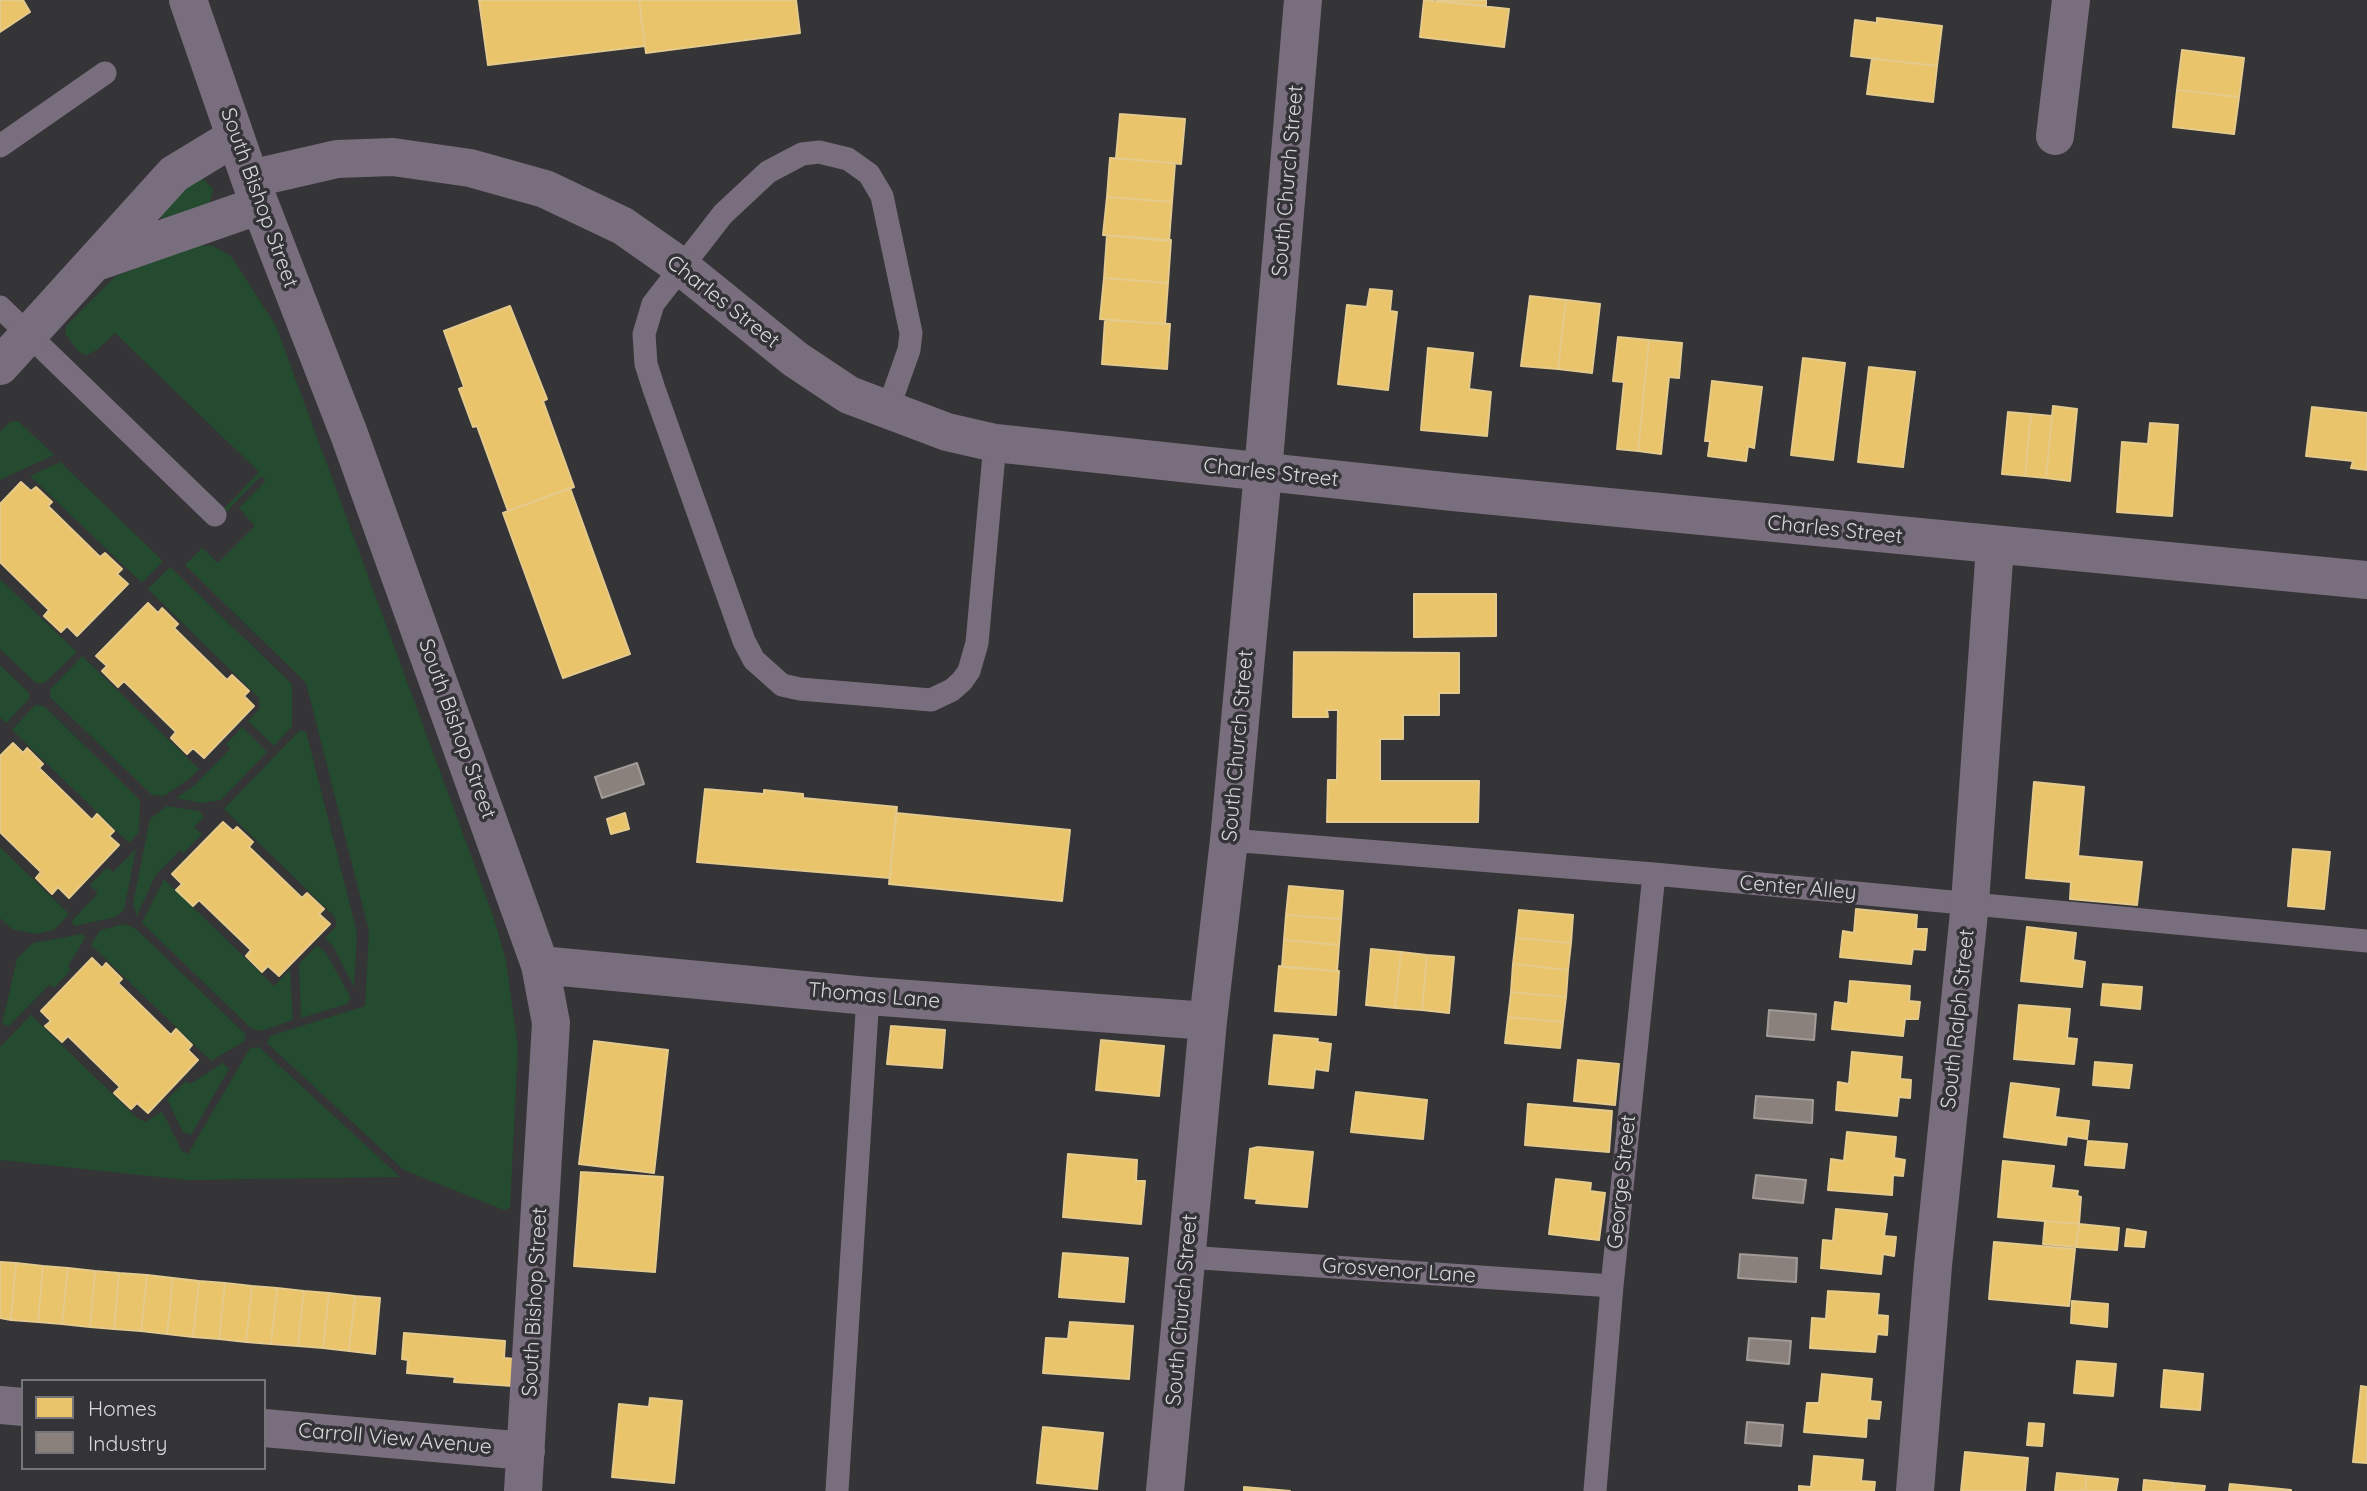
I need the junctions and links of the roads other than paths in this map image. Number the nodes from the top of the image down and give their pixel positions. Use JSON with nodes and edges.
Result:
{"nodes":[{"id":1,"x":188,"y":0,"type":"edge"},
{"id":2,"x":1304,"y":0,"type":"edge"},
{"id":3,"x":2071,"y":0,"type":"edge"},
{"id":4,"x":105,"y":73,"type":"dead end"},
{"id":5,"x":2055,"y":136,"type":"dead end"},
{"id":6,"x":235,"y":137,"type":"junction"},
{"id":7,"x":0,"y":146,"type":"edge"},
{"id":8,"x":255,"y":192,"type":"junction"},
{"id":9,"x":94,"y":262,"type":"junction"},
{"id":10,"x":680,"y":266,"type":"junction"},
{"id":11,"x":0,"y":307,"type":"edge"},
{"id":12,"x":30,"y":336,"type":"junction"},
{"id":13,"x":0,"y":366,"type":"edge"},
{"id":14,"x":887,"y":412,"type":"junction"},
{"id":15,"x":995,"y":443,"type":"junction"},
{"id":16,"x":1263,"y":472,"type":"junction"},
{"id":17,"x":215,"y":515,"type":"dead end"},
{"id":18,"x":1995,"y":545,"type":"junction"},
{"id":19,"x":2367,"y":580,"type":"edge"},
{"id":20,"x":1229,"y":840,"type":"junction"},
{"id":21,"x":1654,"y":874,"type":"junction"},
{"id":22,"x":1970,"y":903,"type":"junction"},
{"id":23,"x":2367,"y":941,"type":"edge"},
{"id":24,"x":540,"y":965,"type":"junction"},
{"id":25,"x":868,"y":996,"type":"junction"},
{"id":26,"x":1208,"y":1021,"type":"junction"},
{"id":27,"x":1187,"y":1257,"type":"junction"},
{"id":28,"x":1612,"y":1286,"type":"junction"},
{"id":29,"x":0,"y":1405,"type":"edge"},
{"id":30,"x":21,"y":1407,"type":"edge"},
{"id":31,"x":266,"y":1428,"type":"edge"},
{"id":32,"x":526,"y":1451,"type":"junction"},
{"id":33,"x":523,"y":1491,"type":"edge"},
{"id":34,"x":837,"y":1491,"type":"edge"},
{"id":35,"x":1165,"y":1491,"type":"edge"},
{"id":36,"x":1595,"y":1491,"type":"edge"},
{"id":37,"x":1915,"y":1491,"type":"edge"}],
"edges":[{"from":1,"to":6,"type":"street","name":"South Bishop Street"},
{"from":2,"to":16,"type":"street","name":"South Church Street"},
{"from":3,"to":5,"type":"street"},
{"from":4,"to":7,"type":"lane"},
{"from":6,"to":8,"type":"street","name":"South Bishop Street"},
{"from":6,"to":9,"type":"street"},
{"from":8,"to":9,"type":"street","name":"Charles Street"},
{"from":8,"to":10,"type":"street","name":"Charles Street"},
{"from":8,"to":24,"type":"street","name":"South Bishop Street"},
{"from":9,"to":12,"type":"street"},
{"from":10,"to":14,"type":"street","name":"Charles Street"},
{"from":10,"to":14,"type":"lane"},
{"from":10,"to":15,"type":"lane"},
{"from":11,"to":12,"type":"lane"},
{"from":12,"to":13,"type":"street"},
{"from":12,"to":17,"type":"lane"},
{"from":14,"to":15,"type":"street","name":"Charles Street"},
{"from":15,"to":16,"type":"street","name":"Charles Street"},
{"from":16,"to":18,"type":"street","name":"Charles Street"},
{"from":16,"to":20,"type":"street","name":"South Church Street"},
{"from":18,"to":19,"type":"street","name":"Charles Street"},
{"from":18,"to":22,"type":"street","name":"South Ralph Street"},
{"from":20,"to":21,"type":"lane","name":"Center Alley"},
{"from":20,"to":26,"type":"street","name":"South Church Street"},
{"from":21,"to":22,"type":"lane","name":"Center Alley"},
{"from":21,"to":28,"type":"lane","name":"George Street"},
{"from":22,"to":23,"type":"lane","name":"Center Alley"},
{"from":22,"to":37,"type":"street","name":"South Ralph Street"},
{"from":24,"to":25,"type":"street","name":"Thomas Lane"},
{"from":24,"to":32,"type":"street","name":"South Bishop Street"},
{"from":25,"to":26,"type":"street","name":"Thomas Lane"},
{"from":25,"to":34,"type":"lane"},
{"from":26,"to":27,"type":"street","name":"South Church Street"},
{"from":27,"to":28,"type":"lane","name":"Grosvenor Lane"},
{"from":27,"to":35,"type":"street","name":"South Church Street"},
{"from":28,"to":36,"type":"lane","name":"George Street"},
{"from":29,"to":30,"type":"street"},
{"from":31,"to":32,"type":"street","name":"Carroll View Avenue"},
{"from":32,"to":33,"type":"street","name":"South Bishop Street"}]}
